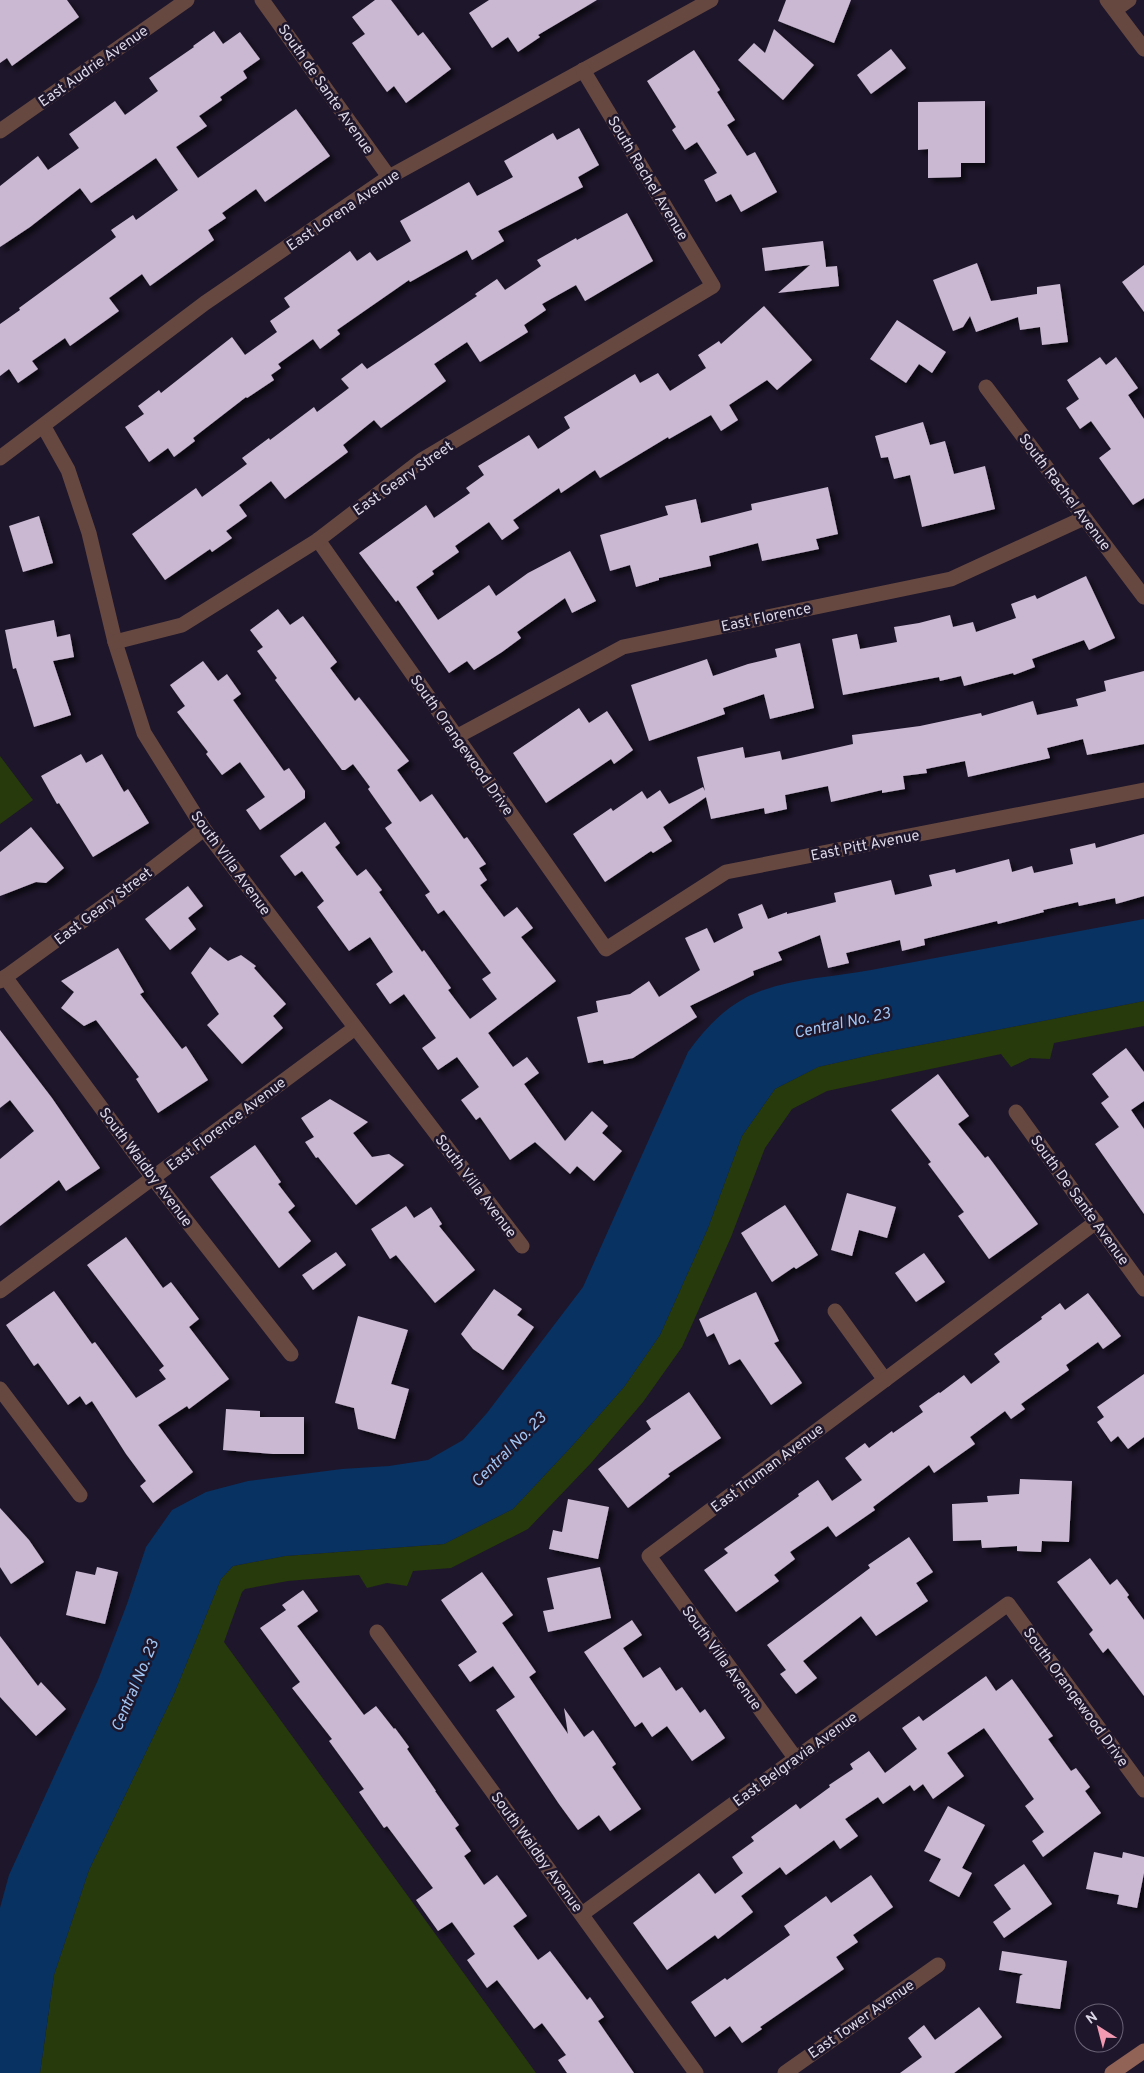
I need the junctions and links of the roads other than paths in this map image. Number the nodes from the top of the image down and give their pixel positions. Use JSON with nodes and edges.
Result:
{"nodes":[{"id":1,"x":186,"y":0,"type":"edge"},
{"id":2,"x":262,"y":0,"type":"edge"},
{"id":3,"x":711,"y":0,"type":"edge"},
{"id":4,"x":1129,"y":0,"type":"edge"},
{"id":5,"x":1111,"y":5,"type":"edge"},
{"id":6,"x":1144,"y":49,"type":"edge"},
{"id":7,"x":583,"y":70,"type":"junction"},
{"id":8,"x":0,"y":131,"type":"edge"},
{"id":9,"x":389,"y":177,"type":"junction"},
{"id":10,"x":713,"y":286,"type":"joint"},
{"id":11,"x":986,"y":387,"type":"dead end"},
{"id":12,"x":44,"y":426,"type":"junction"},
{"id":13,"x":0,"y":458,"type":"edge"},
{"id":14,"x":1084,"y":518,"type":"junction"},
{"id":15,"x":318,"y":540,"type":"junction"},
{"id":16,"x":1144,"y":597,"type":"edge"},
{"id":17,"x":115,"y":642,"type":"junction"},
{"id":18,"x":456,"y":737,"type":"junction"},
{"id":19,"x":1144,"y":790,"type":"edge"},
{"id":20,"x":204,"y":829,"type":"junction"},
{"id":21,"x":606,"y":950,"type":"joint"},
{"id":22,"x":2,"y":979,"type":"edge"},
{"id":23,"x":355,"y":1028,"type":"junction"},
{"id":24,"x":1016,"y":1112,"type":"dead end"},
{"id":25,"x":153,"y":1178,"type":"junction"},
{"id":26,"x":1096,"y":1222,"type":"junction"},
{"id":27,"x":522,"y":1246,"type":"dead end"},
{"id":28,"x":1144,"y":1289,"type":"edge"},
{"id":29,"x":0,"y":1291,"type":"edge"},
{"id":30,"x":835,"y":1311,"type":"dead end"},
{"id":31,"x":291,"y":1354,"type":"dead end"},
{"id":32,"x":885,"y":1380,"type":"junction"},
{"id":33,"x":0,"y":1389,"type":"edge"},
{"id":34,"x":80,"y":1495,"type":"dead end"},
{"id":35,"x":649,"y":1556,"type":"joint"},
{"id":36,"x":1008,"y":1604,"type":"joint"},
{"id":37,"x":377,"y":1632,"type":"dead end"},
{"id":38,"x":796,"y":1759,"type":"junction"},
{"id":39,"x":1144,"y":1790,"type":"edge"},
{"id":40,"x":582,"y":1914,"type":"junction"},
{"id":41,"x":938,"y":1965,"type":"dead end"},
{"id":42,"x":1144,"y":2051,"type":"edge"},
{"id":43,"x":696,"y":2073,"type":"edge"},
{"id":44,"x":785,"y":2073,"type":"edge"},
{"id":45,"x":1112,"y":2073,"type":"edge"}],
"edges":[{"from":1,"to":8,"type":"street","name":"East Audrie Avenue"},
{"from":2,"to":9,"type":"street","name":"South de Sante Avenue"},
{"from":3,"to":7,"type":"street","name":"East Lorena Avenue"},
{"from":4,"to":5,"type":"street"},
{"from":5,"to":6,"type":"street"},
{"from":7,"to":9,"type":"street","name":"East Lorena Avenue"},
{"from":7,"to":10,"type":"street","name":"South Rachel Avenue"},
{"from":9,"to":12,"type":"street","name":"East Lorena Avenue"},
{"from":10,"to":15,"type":"street","name":"East Geary Street"},
{"from":11,"to":14,"type":"street","name":"South Rachel Avenue"},
{"from":12,"to":13,"type":"street","name":"East Lorena Avenue"},
{"from":12,"to":17,"type":"street","name":"South Villa Avenue"},
{"from":14,"to":16,"type":"street","name":"South Rachel Avenue"},
{"from":14,"to":18,"type":"street","name":"East Florence"},
{"from":15,"to":17,"type":"street","name":"East Geary Street"},
{"from":15,"to":18,"type":"street","name":"South Orangewood Drive"},
{"from":17,"to":20,"type":"street","name":"South Villa Avenue"},
{"from":18,"to":21,"type":"street","name":"South Orangewood Drive"},
{"from":19,"to":21,"type":"street","name":"East Pitt Avenue"},
{"from":20,"to":22,"type":"street","name":"East Geary Street"},
{"from":20,"to":23,"type":"street","name":"South Villa Avenue"},
{"from":22,"to":25,"type":"street","name":"South Waldby Avenue"},
{"from":23,"to":25,"type":"street","name":"East Florence Avenue"},
{"from":23,"to":27,"type":"street","name":"South Villa Avenue"},
{"from":24,"to":26,"type":"street","name":"South De Sante Avenue"},
{"from":25,"to":29,"type":"street","name":"East Florence Avenue"},
{"from":25,"to":31,"type":"street","name":"South Waldby Avenue"},
{"from":26,"to":28,"type":"street","name":"South De Sante Avenue"},
{"from":26,"to":32,"type":"street","name":"East Truman Avenue"},
{"from":30,"to":32,"type":"street"},
{"from":32,"to":35,"type":"street","name":"East Truman Avenue"},
{"from":33,"to":34,"type":"street"},
{"from":35,"to":38,"type":"street","name":"South Villa Avenue"},
{"from":36,"to":38,"type":"street","name":"East Belgravia Avenue"},
{"from":36,"to":39,"type":"street","name":"South Orangewood Drive"},
{"from":37,"to":40,"type":"street","name":"South Waldby Avenue"},
{"from":38,"to":40,"type":"street","name":"East Belgravia Avenue"},
{"from":40,"to":43,"type":"street","name":"South Waldby Avenue"},
{"from":41,"to":44,"type":"street","name":"East Tower Avenue"},
{"from":42,"to":45,"type":"street"}]}
